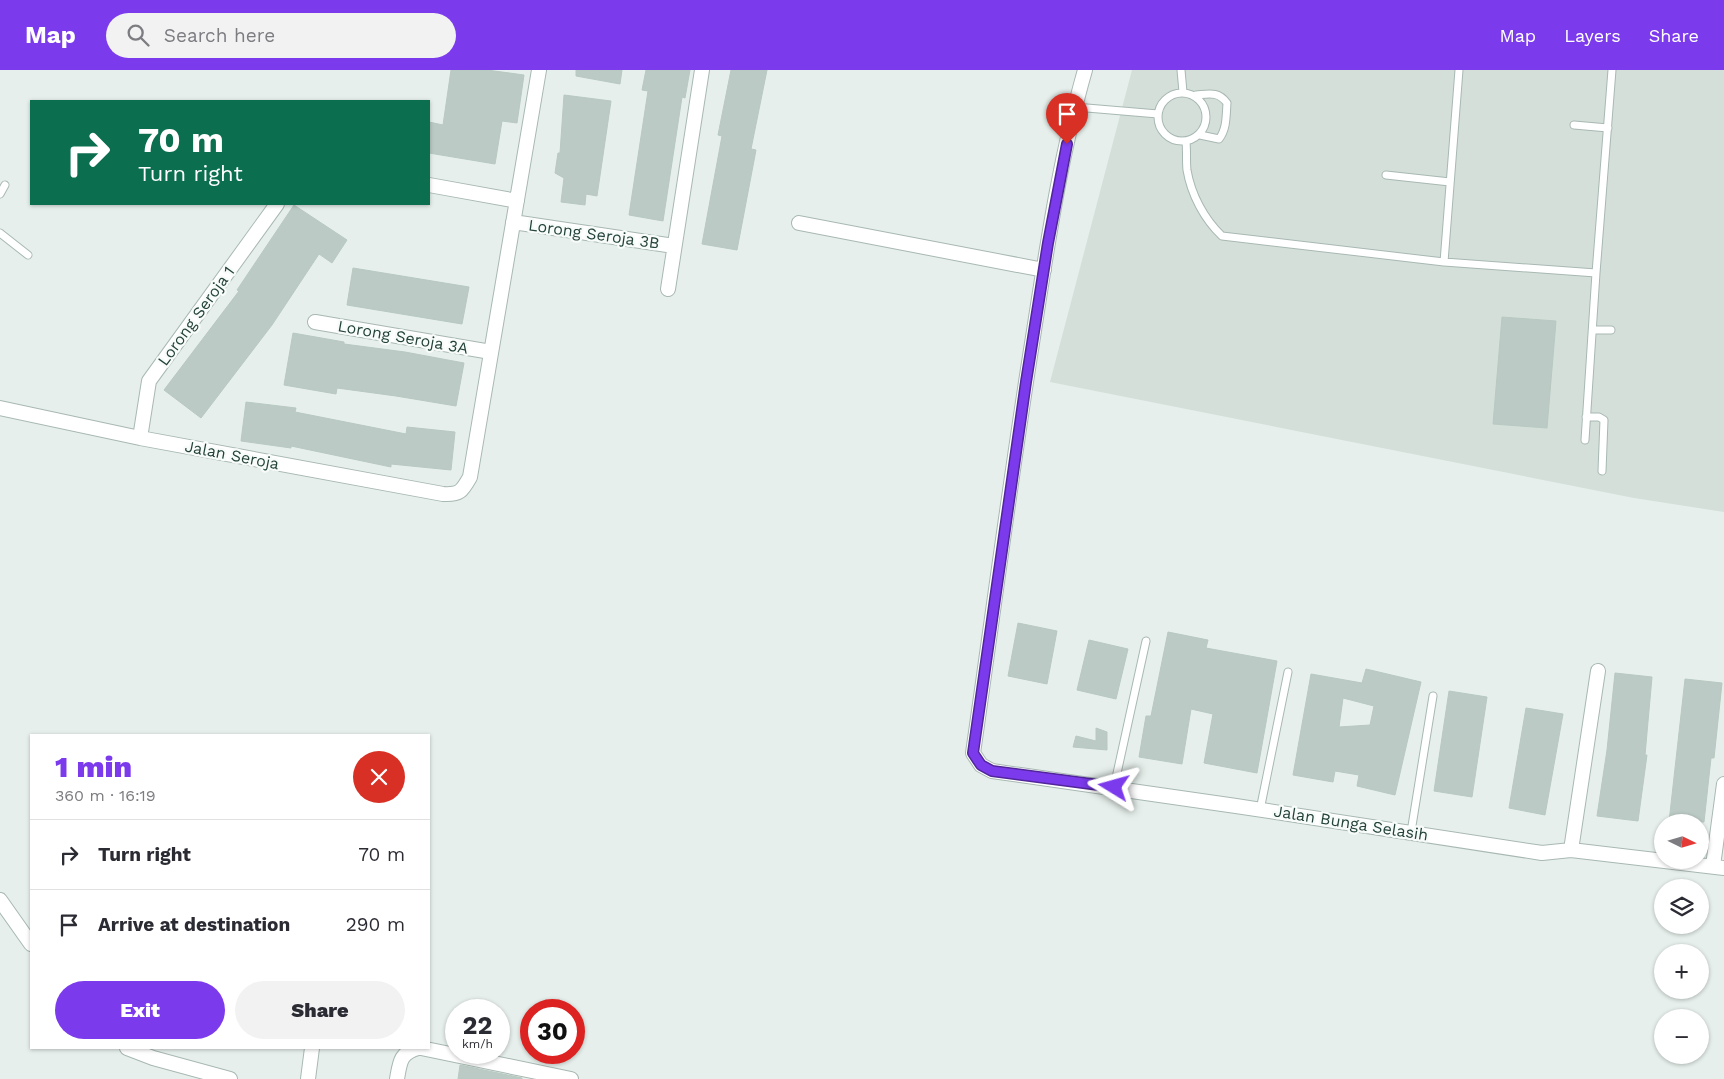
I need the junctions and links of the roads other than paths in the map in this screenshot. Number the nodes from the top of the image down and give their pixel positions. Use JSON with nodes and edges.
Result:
{"nodes":[{"id":1,"x":539,"y":70,"type":"edge"},
{"id":2,"x":702,"y":70,"type":"edge"},
{"id":3,"x":1085,"y":70,"type":"edge"},
{"id":4,"x":1181,"y":70,"type":"edge"},
{"id":5,"x":1458,"y":70,"type":"edge"},
{"id":6,"x":1612,"y":70,"type":"edge"},
{"id":7,"x":1183,"y":92,"type":"junction"},
{"id":8,"x":1196,"y":95,"type":"junction"},
{"id":9,"x":1075,"y":107,"type":"junction"},
{"id":10,"x":1158,"y":114,"type":"junction"},
{"id":11,"x":1574,"y":125,"type":"dead end"},
{"id":12,"x":1608,"y":128,"type":"junction"},
{"id":13,"x":1200,"y":135,"type":"junction"},
{"id":14,"x":1186,"y":142,"type":"junction"},
{"id":15,"x":1386,"y":175,"type":"dead end"},
{"id":16,"x":1450,"y":182,"type":"junction"},
{"id":17,"x":5,"y":184,"type":"dead end"},
{"id":18,"x":430,"y":185,"type":"edge"},
{"id":19,"x":0,"y":194,"type":"edge"},
{"id":20,"x":517,"y":201,"type":"junction"},
{"id":21,"x":276,"y":205,"type":"edge"},
{"id":22,"x":513,"y":222,"type":"junction"},
{"id":23,"x":799,"y":223,"type":"dead end"},
{"id":24,"x":0,"y":233,"type":"edge"},
{"id":25,"x":674,"y":246,"type":"junction"},
{"id":26,"x":28,"y":255,"type":"dead end"},
{"id":27,"x":1444,"y":262,"type":"junction"},
{"id":28,"x":1044,"y":270,"type":"junction"},
{"id":29,"x":1596,"y":273,"type":"junction"},
{"id":30,"x":668,"y":289,"type":"dead end"},
{"id":31,"x":315,"y":322,"type":"dead end"},
{"id":32,"x":1593,"y":330,"type":"junction"},
{"id":33,"x":1611,"y":330,"type":"dead end"},
{"id":34,"x":491,"y":352,"type":"junction"},
{"id":35,"x":0,"y":408,"type":"edge"},
{"id":36,"x":1586,"y":417,"type":"junction"},
{"id":37,"x":140,"y":438,"type":"junction"},
{"id":38,"x":1585,"y":440,"type":"dead end"},
{"id":39,"x":1602,"y":471,"type":"dead end"},
{"id":40,"x":1146,"y":641,"type":"dead end"},
{"id":41,"x":1598,"y":671,"type":"dead end"},
{"id":42,"x":1288,"y":672,"type":"dead end"},
{"id":43,"x":1433,"y":696,"type":"dead end"},
{"id":44,"x":1724,"y":784,"type":"edge"},
{"id":45,"x":1114,"y":787,"type":"junction"},
{"id":46,"x":1260,"y":810,"type":"junction"},
{"id":47,"x":1411,"y":832,"type":"junction"},
{"id":48,"x":1571,"y":850,"type":"junction"},
{"id":49,"x":1718,"y":867,"type":"edge"},
{"id":50,"x":0,"y":900,"type":"edge"},
{"id":51,"x":30,"y":943,"type":"edge"},
{"id":52,"x":132,"y":1049,"type":"edge"},
{"id":53,"x":312,"y":1049,"type":"edge"},
{"id":54,"x":414,"y":1049,"type":"edge"},
{"id":55,"x":425,"y":1049,"type":"edge"},
{"id":56,"x":154,"y":1053,"type":"edge"},
{"id":57,"x":230,"y":1079,"type":"edge"},
{"id":58,"x":308,"y":1079,"type":"edge"},
{"id":59,"x":397,"y":1079,"type":"edge"},
{"id":60,"x":571,"y":1079,"type":"edge"}],
"edges":[{"from":1,"to":20,"type":"street"},
{"from":2,"to":25,"type":"street"},
{"from":3,"to":9,"type":"street"},
{"from":4,"to":7,"type":"lane"},
{"from":5,"to":16,"type":"lane"},
{"from":6,"to":12,"type":"lane"},
{"from":7,"to":8,"type":"lane"},
{"from":7,"to":10,"type":"lane"},
{"from":8,"to":13,"type":"lane"},
{"from":8,"to":13,"type":"lane"},
{"from":9,"to":10,"type":"lane"},
{"from":9,"to":28,"type":"street"},
{"from":10,"to":14,"type":"lane"},
{"from":11,"to":12,"type":"lane"},
{"from":12,"to":29,"type":"lane"},
{"from":13,"to":14,"type":"lane"},
{"from":14,"to":27,"type":"lane"},
{"from":15,"to":16,"type":"lane"},
{"from":16,"to":27,"type":"lane"},
{"from":17,"to":19,"type":"lane"},
{"from":18,"to":20,"type":"street"},
{"from":20,"to":22,"type":"street"},
{"from":21,"to":37,"type":"street","name":"Lorong Seroja 1"},
{"from":22,"to":25,"type":"street","name":"Lorong Seroja 3B"},
{"from":22,"to":34,"type":"street"},
{"from":23,"to":28,"type":"street"},
{"from":24,"to":26,"type":"lane"},
{"from":25,"to":30,"type":"street"},
{"from":27,"to":29,"type":"lane"},
{"from":28,"to":45,"type":"street","name":"Jalan Bunga Selasih"},
{"from":29,"to":32,"type":"lane"},
{"from":31,"to":34,"type":"street","name":"Lorong Seroja 3A"},
{"from":32,"to":33,"type":"lane"},
{"from":32,"to":36,"type":"lane"},
{"from":34,"to":37,"type":"street","name":"Jalan Seroja"},
{"from":35,"to":37,"type":"street","name":"Jalan Seroja"},
{"from":36,"to":38,"type":"lane"},
{"from":36,"to":39,"type":"lane"},
{"from":40,"to":45,"type":"lane"},
{"from":41,"to":48,"type":"street"},
{"from":42,"to":46,"type":"lane"},
{"from":43,"to":47,"type":"lane"},
{"from":44,"to":49,"type":"street"},
{"from":45,"to":46,"type":"street","name":"Jalan Bunga Selasih"},
{"from":46,"to":47,"type":"street","name":"Jalan Bunga Selasih"},
{"from":47,"to":48,"type":"street","name":"Jalan Bunga Selasih"},
{"from":48,"to":49,"type":"street","name":"Jalan Bunga Selasih"},
{"from":50,"to":51,"type":"street"},
{"from":52,"to":56,"type":"street"},
{"from":53,"to":58,"type":"street"},
{"from":54,"to":59,"type":"street"},
{"from":55,"to":60,"type":"street"},
{"from":56,"to":57,"type":"street"}]}
